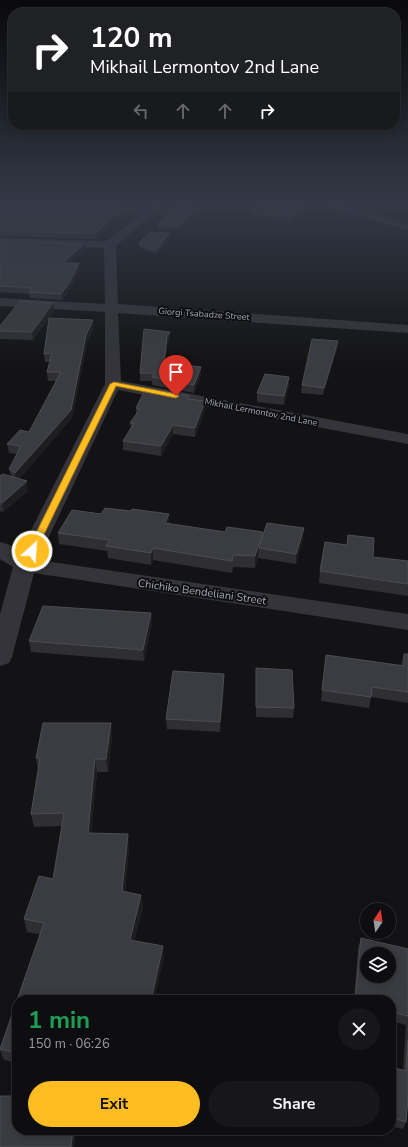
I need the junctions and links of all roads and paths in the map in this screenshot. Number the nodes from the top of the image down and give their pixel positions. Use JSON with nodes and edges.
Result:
{"nodes":[{"id":1,"x":110,"y":257,"type":"edge"},
{"id":2,"x":0,"y":302,"type":"edge"},
{"id":3,"x":111,"y":308,"type":"junction"},
{"id":4,"x":408,"y":329,"type":"edge"},
{"id":5,"x":114,"y":384,"type":"junction"},
{"id":6,"x":408,"y":439,"type":"edge"},
{"id":7,"x":0,"y":549,"type":"edge"},
{"id":8,"x":25,"y":565,"type":"junction"},
{"id":9,"x":408,"y":622,"type":"edge"},
{"id":10,"x":0,"y":657,"type":"edge"}],
"edges":[{"from":1,"to":3,"type":"street"},
{"from":2,"to":3,"type":"street","name":"Giorgi Tsabadze Street"},
{"from":3,"to":4,"type":"street","name":"Giorgi Tsabadze Street"},
{"from":3,"to":5,"type":"street"},
{"from":5,"to":6,"type":"street","name":"Mikhail Lermontov 2nd Lane"},
{"from":5,"to":8,"type":"street"},
{"from":7,"to":8,"type":"street","name":"Chichiko Bendeliani Street"},
{"from":8,"to":9,"type":"street","name":"Chichiko Bendeliani Street"},
{"from":8,"to":10,"type":"street"}]}
